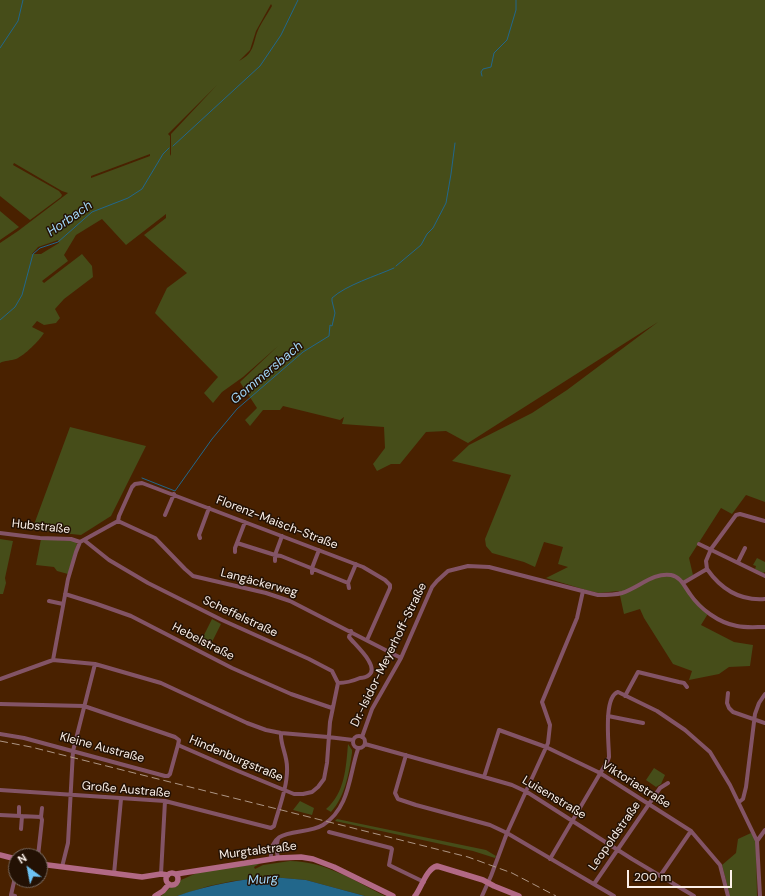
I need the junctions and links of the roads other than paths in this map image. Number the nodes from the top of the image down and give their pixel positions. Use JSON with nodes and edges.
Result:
{"nodes":[{"id":1,"x":174,"y":494,"type":"junction"},
{"id":2,"x":209,"y":508,"type":"junction"},
{"id":3,"x":165,"y":515,"type":"dead end"},
{"id":4,"x":118,"y":521,"type":"junction"},
{"id":5,"x":765,"y":521,"type":"edge"},
{"id":6,"x":245,"y":522,"type":"junction"},
{"id":7,"x":0,"y":533,"type":"edge"},
{"id":8,"x":282,"y":536,"type":"junction"},
{"id":9,"x":200,"y":538,"type":"dead end"},
{"id":10,"x":82,"y":541,"type":"junction"},
{"id":11,"x":237,"y":543,"type":"junction"},
{"id":12,"x":699,"y":544,"type":"dead end"},
{"id":13,"x":745,"y":548,"type":"dead end"},
{"id":14,"x":711,"y":549,"type":"junction"},
{"id":15,"x":319,"y":550,"type":"junction"},
{"id":16,"x":235,"y":552,"type":"dead end"},
{"id":17,"x":274,"y":555,"type":"junction"},
{"id":18,"x":275,"y":561,"type":"dead end"},
{"id":19,"x":738,"y":562,"type":"junction"},
{"id":20,"x":356,"y":564,"type":"junction"},
{"id":21,"x":708,"y":569,"type":"junction"},
{"id":22,"x":312,"y":571,"type":"junction"},
{"id":23,"x":765,"y":576,"type":"edge"},
{"id":24,"x":348,"y":583,"type":"junction"},
{"id":25,"x":683,"y":583,"type":"junction"},
{"id":26,"x":348,"y":588,"type":"dead end"},
{"id":27,"x":583,"y":591,"type":"junction"},
{"id":28,"x":65,"y":594,"type":"junction"},
{"id":29,"x":765,"y":599,"type":"edge"},
{"id":30,"x":49,"y":601,"type":"dead end"},
{"id":31,"x":63,"y":604,"type":"junction"},
{"id":32,"x":765,"y":627,"type":"edge"},
{"id":33,"x":350,"y":631,"type":"junction"},
{"id":34,"x":367,"y":640,"type":"junction"},
{"id":35,"x":401,"y":658,"type":"junction"},
{"id":36,"x":53,"y":660,"type":"junction"},
{"id":37,"x":95,"y":664,"type":"junction"},
{"id":38,"x":0,"y":679,"type":"edge"},
{"id":39,"x":338,"y":683,"type":"junction"},
{"id":40,"x":687,"y":687,"type":"dead end"},
{"id":41,"x":728,"y":693,"type":"dead end"},
{"id":42,"x":765,"y":694,"type":"edge"},
{"id":43,"x":625,"y":696,"type":"junction"},
{"id":44,"x":0,"y":704,"type":"edge"},
{"id":45,"x":84,"y":706,"type":"junction"},
{"id":46,"x":332,"y":708,"type":"junction"},
{"id":47,"x":608,"y":716,"type":"junction"},
{"id":48,"x":754,"y":720,"type":"junction"},
{"id":49,"x":643,"y":723,"type":"dead end"},
{"id":50,"x":765,"y":724,"type":"edge"},
{"id":51,"x":281,"y":733,"type":"junction"},
{"id":52,"x":0,"y":734,"type":"edge"},
{"id":53,"x":328,"y":737,"type":"junction"},
{"id":54,"x":362,"y":737,"type":"junction"},
{"id":55,"x":354,"y":740,"type":"junction"},
{"id":56,"x":366,"y":744,"type":"junction"},
{"id":57,"x":178,"y":745,"type":"junction"},
{"id":58,"x":546,"y":747,"type":"junction"},
{"id":59,"x":358,"y":749,"type":"junction"},
{"id":60,"x":73,"y":751,"type":"junction"},
{"id":61,"x":406,"y":754,"type":"junction"},
{"id":62,"x":600,"y":774,"type":"junction"},
{"id":63,"x":484,"y":777,"type":"junction"},
{"id":64,"x":668,"y":783,"type":"dead end"},
{"id":65,"x":0,"y":790,"type":"edge"},
{"id":66,"x":284,"y":790,"type":"junction"},
{"id":67,"x":527,"y":792,"type":"junction"},
{"id":68,"x":71,"y":795,"type":"junction"},
{"id":69,"x":121,"y":799,"type":"junction"},
{"id":70,"x":165,"y":802,"type":"junction"},
{"id":71,"x":739,"y":802,"type":"junction"},
{"id":72,"x":650,"y":804,"type":"junction"},
{"id":73,"x":19,"y":807,"type":"dead end"},
{"id":74,"x":42,"y":808,"type":"dead end"},
{"id":75,"x":0,"y":815,"type":"edge"},
{"id":76,"x":20,"y":816,"type":"junction"},
{"id":77,"x":41,"y":817,"type":"junction"},
{"id":78,"x":573,"y":820,"type":"junction"},
{"id":79,"x":21,"y":829,"type":"dead end"},
{"id":80,"x":765,"y":830,"type":"edge"},
{"id":81,"x":691,"y":831,"type":"junction"},
{"id":82,"x":329,"y":832,"type":"dead end"},
{"id":83,"x":507,"y":833,"type":"junction"},
{"id":84,"x":757,"y":841,"type":"junction"},
{"id":85,"x":39,"y":848,"type":"edge"},
{"id":86,"x":617,"y":850,"type":"junction"},
{"id":87,"x":274,"y":859,"type":"junction"},
{"id":88,"x":550,"y":859,"type":"junction"},
{"id":89,"x":48,"y":865,"type":"edge"},
{"id":90,"x":62,"y":867,"type":"junction"},
{"id":91,"x":114,"y":874,"type":"junction"},
{"id":92,"x":161,"y":874,"type":"junction"},
{"id":93,"x":152,"y":876,"type":"junction"},
{"id":94,"x":660,"y":876,"type":"junction"},
{"id":95,"x":177,"y":877,"type":"junction"},
{"id":96,"x":168,"y":880,"type":"junction"},
{"id":97,"x":424,"y":882,"type":"junction"},
{"id":98,"x":489,"y":883,"type":"junction"},
{"id":99,"x":594,"y":884,"type":"junction"},
{"id":100,"x":12,"y":888,"type":"edge"},
{"id":101,"x":15,"y":896,"type":"edge"},
{"id":102,"x":156,"y":896,"type":"edge"},
{"id":103,"x":393,"y":896,"type":"edge"},
{"id":104,"x":415,"y":896,"type":"edge"},
{"id":105,"x":482,"y":896,"type":"edge"},
{"id":106,"x":519,"y":896,"type":"edge"},
{"id":107,"x":614,"y":896,"type":"edge"},
{"id":108,"x":694,"y":896,"type":"edge"},
{"id":109,"x":728,"y":896,"type":"edge"},
{"id":110,"x":760,"y":896,"type":"edge"}],
"edges":[{"from":1,"to":2,"type":"street","name":"Florenz-Maisch-Straße"},
{"from":1,"to":3,"type":"street"},
{"from":1,"to":4,"type":"street","name":"Florenz-Maisch-Straße"},
{"from":2,"to":6,"type":"street","name":"Florenz-Maisch-Straße"},
{"from":2,"to":9,"type":"street"},
{"from":4,"to":10,"type":"street"},
{"from":4,"to":33,"type":"street","name":"Langäckerweg"},
{"from":5,"to":14,"type":"street"},
{"from":6,"to":8,"type":"street","name":"Florenz-Maisch-Straße"},
{"from":6,"to":11,"type":"street"},
{"from":7,"to":10,"type":"street","name":"Hubstraße"},
{"from":8,"to":15,"type":"street","name":"Florenz-Maisch-Straße"},
{"from":8,"to":17,"type":"street"},
{"from":10,"to":28,"type":"street"},
{"from":10,"to":39,"type":"street","name":"Scheffelstraße"},
{"from":11,"to":16,"type":"street"},
{"from":11,"to":17,"type":"street"},
{"from":12,"to":14,"type":"street"},
{"from":13,"to":19,"type":"street"},
{"from":14,"to":19,"type":"street"},
{"from":14,"to":21,"type":"street"},
{"from":15,"to":20,"type":"street","name":"Florenz-Maisch-Straße"},
{"from":15,"to":22,"type":"street"},
{"from":17,"to":18,"type":"street"},
{"from":17,"to":22,"type":"street"},
{"from":19,"to":23,"type":"street"},
{"from":20,"to":24,"type":"street"},
{"from":20,"to":34,"type":"street","name":"Florenz-Maisch-Straße"},
{"from":21,"to":25,"type":"street"},
{"from":21,"to":29,"type":"street"},
{"from":22,"to":24,"type":"street"},
{"from":24,"to":26,"type":"street"},
{"from":25,"to":27,"type":"street","name":"Dr.-Isidor-Meyerhoff-Straße"},
{"from":25,"to":32,"type":"street"},
{"from":27,"to":35,"type":"street","name":"Dr.-Isidor-Meyerhoff-Straße"},
{"from":27,"to":58,"type":"street"},
{"from":28,"to":31,"type":"street"},
{"from":28,"to":46,"type":"street","name":"Hebelstraße"},
{"from":30,"to":31,"type":"street"},
{"from":31,"to":36,"type":"street"},
{"from":33,"to":34,"type":"street","name":"Langäckerweg"},
{"from":33,"to":39,"type":"street"},
{"from":34,"to":35,"type":"street","name":"Langäckerweg"},
{"from":35,"to":54,"type":"street","name":"Dr.-Isidor-Meyerhoff-Straße"},
{"from":36,"to":37,"type":"street"},
{"from":36,"to":38,"type":"street"},
{"from":37,"to":45,"type":"street"},
{"from":37,"to":51,"type":"street"},
{"from":39,"to":46,"type":"street"},
{"from":40,"to":43,"type":"street"},
{"from":41,"to":48,"type":"street"},
{"from":42,"to":48,"type":"street"},
{"from":43,"to":47,"type":"street"},
{"from":43,"to":71,"type":"street"},
{"from":44,"to":45,"type":"street","name":"Hindenburgstraße"},
{"from":45,"to":57,"type":"street","name":"Hindenburgstraße"},
{"from":45,"to":60,"type":"street"},
{"from":46,"to":53,"type":"street"},
{"from":47,"to":49,"type":"street"},
{"from":47,"to":62,"type":"street"},
{"from":48,"to":50,"type":"street"},
{"from":48,"to":71,"type":"street"},
{"from":51,"to":53,"type":"street"},
{"from":51,"to":66,"type":"street"},
{"from":52,"to":60,"type":"street","name":"Kleine Austraße"},
{"from":53,"to":55,"type":"street"},
{"from":53,"to":66,"type":"street","name":"Hindenburgstraße"},
{"from":54,"to":55,"type":"street","name":"Dr.-Isidor-Meyerhoff-Straße"},
{"from":54,"to":56,"type":"street","name":"Dr.-Isidor-Meyerhoff-Straße"},
{"from":55,"to":59,"type":"street","name":"Dr.-Isidor-Meyerhoff-Straße"},
{"from":56,"to":59,"type":"street","name":"Dr.-Isidor-Meyerhoff-Straße"},
{"from":56,"to":61,"type":"street","name":"Luisenstraße"},
{"from":57,"to":60,"type":"street","name":"Kleine Austraße"},
{"from":57,"to":66,"type":"street","name":"Hindenburgstraße"},
{"from":58,"to":62,"type":"street","name":"Viktoriastraße"},
{"from":58,"to":63,"type":"street","name":"Viktoriastraße"},
{"from":58,"to":67,"type":"street"},
{"from":59,"to":87,"type":"street"},
{"from":60,"to":68,"type":"street"},
{"from":61,"to":63,"type":"street","name":"Luisenstraße"},
{"from":61,"to":83,"type":"street"},
{"from":62,"to":72,"type":"street","name":"Viktoriastraße"},
{"from":62,"to":78,"type":"street"},
{"from":63,"to":67,"type":"street","name":"Luisenstraße"},
{"from":64,"to":72,"type":"street","name":"Leopoldstraße"},
{"from":65,"to":68,"type":"street","name":"Große Austraße"},
{"from":66,"to":70,"type":"street","name":"Große Austraße"},
{"from":67,"to":78,"type":"street","name":"Luisenstraße"},
{"from":67,"to":83,"type":"street"},
{"from":68,"to":69,"type":"street","name":"Große Austraße"},
{"from":68,"to":90,"type":"street"},
{"from":69,"to":70,"type":"street","name":"Große Austraße"},
{"from":69,"to":91,"type":"street"},
{"from":70,"to":92,"type":"street"},
{"from":71,"to":84,"type":"street"},
{"from":72,"to":81,"type":"street","name":"Viktoriastraße"},
{"from":72,"to":86,"type":"street","name":"Leopoldstraße"},
{"from":73,"to":76,"type":"street"},
{"from":74,"to":77,"type":"street"},
{"from":75,"to":76,"type":"street"},
{"from":76,"to":77,"type":"street"},
{"from":76,"to":79,"type":"street"},
{"from":77,"to":85,"type":"street"},
{"from":78,"to":86,"type":"street","name":"Luisenstraße"},
{"from":78,"to":88,"type":"street"},
{"from":80,"to":84,"type":"street"},
{"from":81,"to":94,"type":"street"},
{"from":81,"to":109,"type":"street","name":"Viktoriastraße"},
{"from":82,"to":97,"type":"street"},
{"from":83,"to":88,"type":"street"},
{"from":83,"to":98,"type":"street"},
{"from":84,"to":110,"type":"street"},
{"from":86,"to":94,"type":"street","name":"Luisenstraße"},
{"from":86,"to":99,"type":"street","name":"Leopoldstraße"},
{"from":87,"to":95,"type":"street","name":"Murgtalstraße"},
{"from":87,"to":103,"type":"street","name":"Murgtalstraße"},
{"from":88,"to":99,"type":"street"},
{"from":89,"to":90,"type":"street","name":"Murgtalstraße"},
{"from":90,"to":91,"type":"street","name":"Murgtalstraße"},
{"from":91,"to":93,"type":"street","name":"Murgtalstraße"},
{"from":92,"to":93,"type":"street","name":"Murgtalstraße"},
{"from":92,"to":96,"type":"street","name":"Murgtalstraße"},
{"from":93,"to":96,"type":"street","name":"Murgtalstraße"},
{"from":94,"to":108,"type":"street","name":"Luisenstraße"},
{"from":95,"to":96,"type":"street","name":"Murgtalstraße"},
{"from":95,"to":96,"type":"street","name":"Murgtalstraße"},
{"from":96,"to":102,"type":"street"},
{"from":97,"to":98,"type":"street"},
{"from":97,"to":104,"type":"street"},
{"from":98,"to":105,"type":"street"},
{"from":98,"to":106,"type":"street"},
{"from":99,"to":107,"type":"street"},
{"from":100,"to":101,"type":"street"}]}
